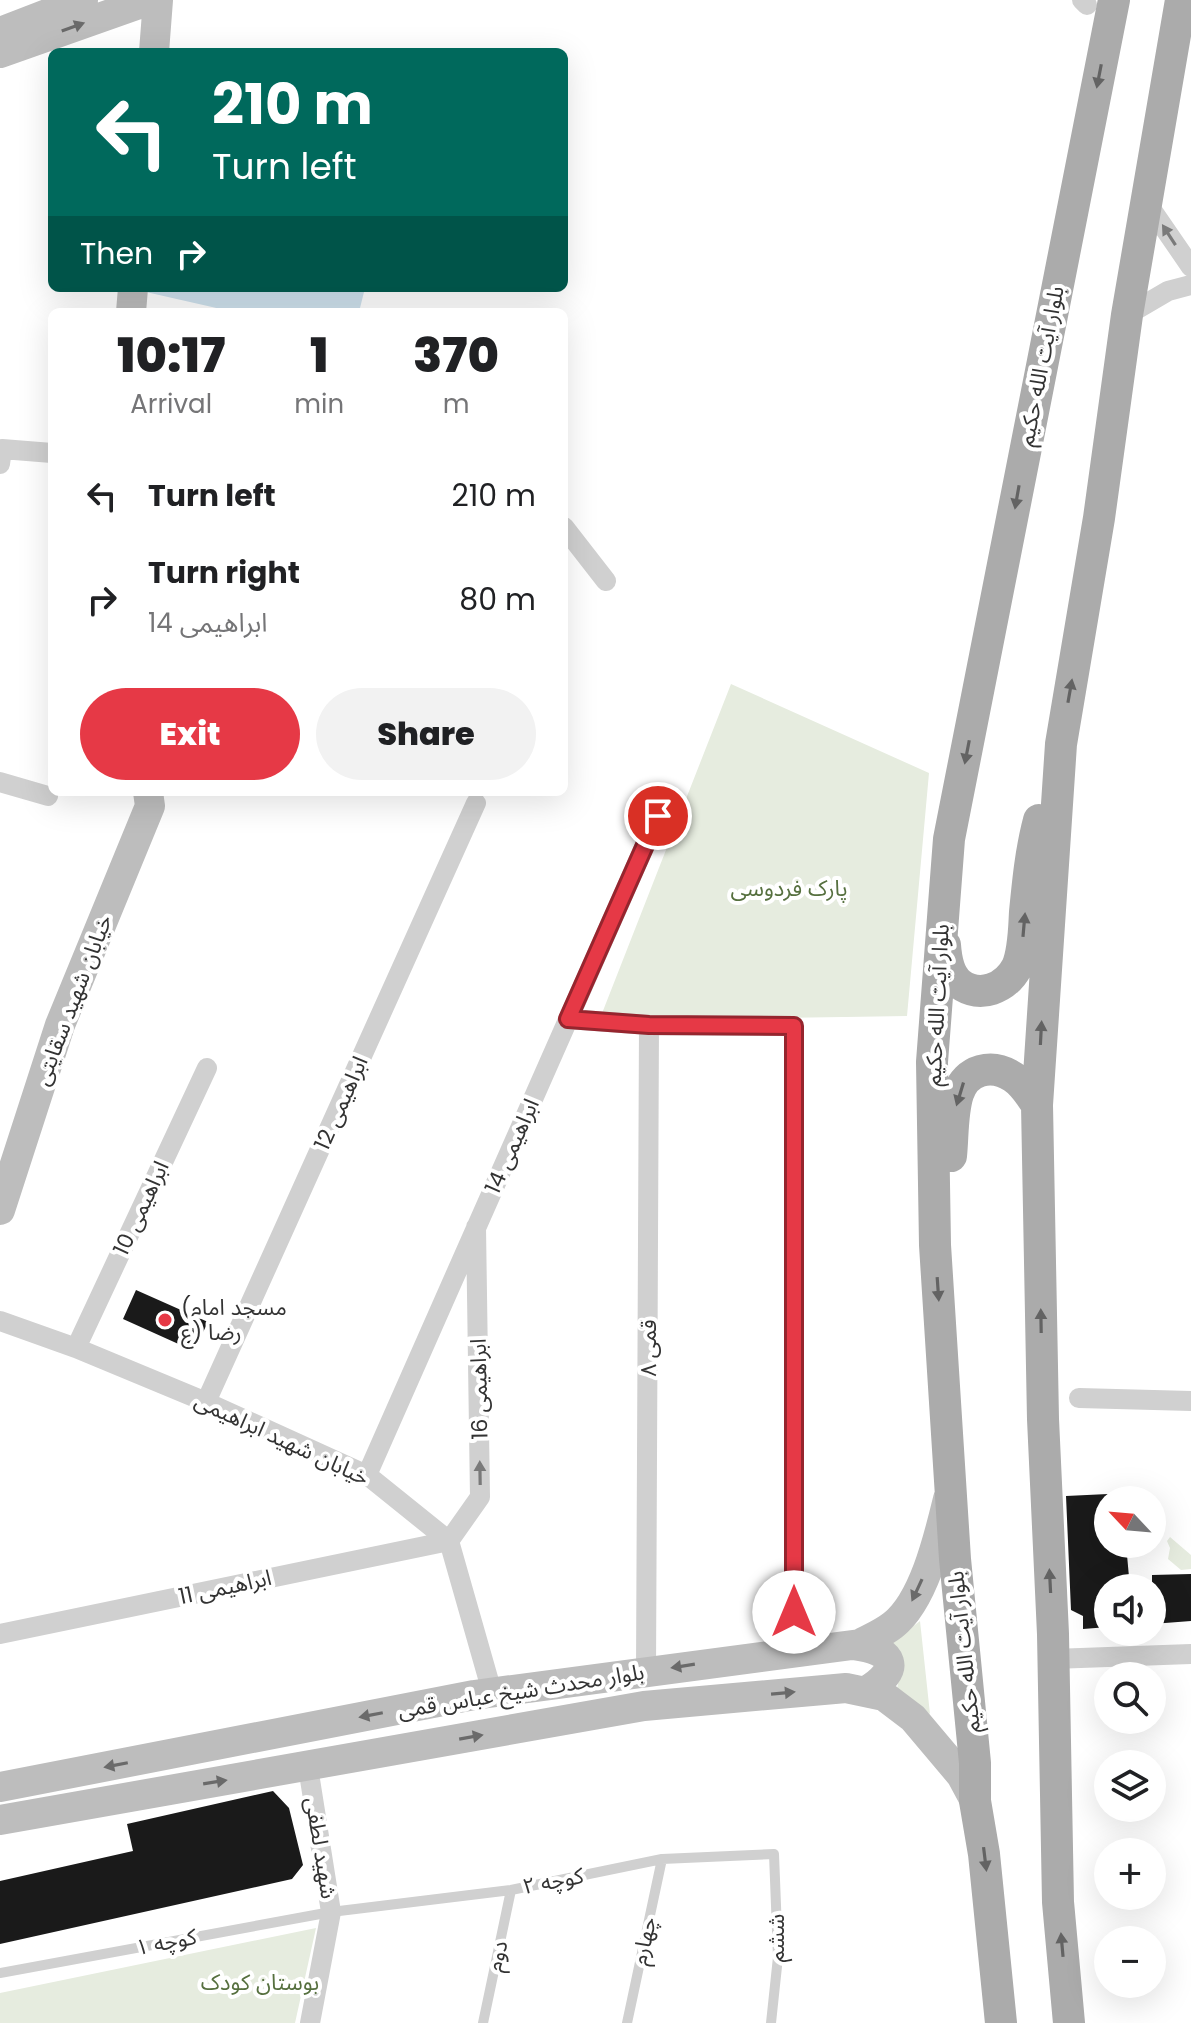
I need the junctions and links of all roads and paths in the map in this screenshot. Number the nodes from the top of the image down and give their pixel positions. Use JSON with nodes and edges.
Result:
{"nodes":[{"id":1,"x":83,"y":0,"type":"edge"},
{"id":2,"x":150,"y":0,"type":"edge"},
{"id":3,"x":158,"y":0,"type":"edge"},
{"id":4,"x":1181,"y":0,"type":"edge"},
{"id":5,"x":1093,"y":1,"type":"edge"},
{"id":6,"x":0,"y":32,"type":"edge"},
{"id":7,"x":154,"y":48,"type":"edge"},
{"id":8,"x":0,"y":53,"type":"edge"},
{"id":9,"x":1147,"y":203,"type":"junction"},
{"id":10,"x":1191,"y":267,"type":"edge"},
{"id":11,"x":1191,"y":285,"type":"edge"},
{"id":12,"x":1127,"y":315,"type":"junction"},
{"id":13,"x":48,"y":453,"type":"edge"},
{"id":14,"x":0,"y":464,"type":"edge"},
{"id":15,"x":568,"y":532,"type":"edge"},
{"id":16,"x":606,"y":581,"type":"dead end"},
{"id":17,"x":1061,"y":744,"type":"junction"},
{"id":18,"x":0,"y":782,"type":"edge"},
{"id":19,"x":48,"y":796,"type":"dead end"},
{"id":20,"x":149,"y":796,"type":"edge"},
{"id":21,"x":476,"y":803,"type":"dead end"},
{"id":22,"x":658,"y":816,"type":"dead end"},
{"id":23,"x":942,"y":910,"type":"junction"},
{"id":24,"x":568,"y":1019,"type":"junction"},
{"id":25,"x":649,"y":1025,"type":"junction"},
{"id":26,"x":207,"y":1068,"type":"dead end"},
{"id":27,"x":1037,"y":1105,"type":"junction"},
{"id":28,"x":0,"y":1210,"type":"edge"},
{"id":29,"x":476,"y":1227,"type":"junction"},
{"id":30,"x":935,"y":1245,"type":"junction"},
{"id":31,"x":0,"y":1321,"type":"edge"},
{"id":32,"x":76,"y":1348,"type":"junction"},
{"id":33,"x":1079,"y":1398,"type":"dead end"},
{"id":34,"x":1191,"y":1401,"type":"edge"},
{"id":35,"x":206,"y":1402,"type":"junction"},
{"id":36,"x":367,"y":1475,"type":"junction"},
{"id":37,"x":951,"y":1489,"type":"junction"},
{"id":38,"x":449,"y":1541,"type":"junction"},
{"id":39,"x":794,"y":1612,"type":"dead end"},
{"id":40,"x":0,"y":1634,"type":"edge"},
{"id":41,"x":854,"y":1645,"type":"junction"},
{"id":42,"x":1191,"y":1654,"type":"edge"},
{"id":43,"x":1053,"y":1659,"type":"junction"},
{"id":44,"x":646,"y":1672,"type":"junction"},
{"id":45,"x":866,"y":1691,"type":"junction"},
{"id":46,"x":492,"y":1692,"type":"junction"},
{"id":47,"x":308,"y":1767,"type":"junction"},
{"id":48,"x":0,"y":1787,"type":"edge"},
{"id":49,"x":975,"y":1801,"type":"junction"},
{"id":50,"x":0,"y":1820,"type":"edge"},
{"id":51,"x":774,"y":1854,"type":"joint"},
{"id":52,"x":662,"y":1859,"type":"junction"},
{"id":53,"x":511,"y":1890,"type":"junction"},
{"id":54,"x":331,"y":1912,"type":"junction"},
{"id":55,"x":0,"y":1973,"type":"edge"},
{"id":56,"x":310,"y":2023,"type":"edge"},
{"id":57,"x":483,"y":2023,"type":"edge"},
{"id":58,"x":627,"y":2023,"type":"edge"},
{"id":59,"x":771,"y":2023,"type":"edge"},
{"id":60,"x":1001,"y":2023,"type":"edge"},
{"id":61,"x":1069,"y":2023,"type":"edge"}],
"edges":[{"from":1,"to":6,"type":"main road"},
{"from":8,"to":2,"type":"main road","one_way":true},
{"from":3,"to":7,"type":"main road"},
{"from":4,"to":9,"type":"main road"},
{"from":5,"to":23,"type":"main road","name":"بلوار آیت الله حکیم","one_way":true},
{"from":10,"to":9,"type":"street","one_way":true},
{"from":9,"to":12,"type":"main road"},
{"from":11,"to":12,"type":"street"},
{"from":17,"to":12,"type":"main road","one_way":true},
{"from":13,"to":14,"type":"street"},
{"from":15,"to":16,"type":"street"},
{"from":23,"to":17,"type":"main road","one_way":true},
{"from":27,"to":17,"type":"main road","one_way":true},
{"from":18,"to":19,"type":"street"},
{"from":20,"to":28,"type":"main road","name":"خیابان شهید سقایتی"},
{"from":21,"to":35,"type":"street","name":"ابراهیمی 12"},
{"from":22,"to":24,"type":"street","name":"ابراهیمی 14"},
{"from":23,"to":30,"type":"main road","name":"بلوار آیت الله حکیم"},
{"from":24,"to":25,"type":"street"},
{"from":24,"to":29,"type":"street","name":"ابراهیمی 14"},
{"from":25,"to":39,"type":"street"},
{"from":25,"to":44,"type":"street","name":"قمی ۸"},
{"from":26,"to":32,"type":"street","name":"ابراهیمی 10"},
{"from":27,"to":30,"type":"main road","one_way":true},
{"from":43,"to":27,"type":"main road","one_way":true},
{"from":29,"to":36,"type":"street","name":"ابراهیمی 14"},
{"from":38,"to":29,"type":"street","name":"ابراهیمی 16","one_way":true},
{"from":30,"to":37,"type":"main road","name":"بلوار آیت الله حکیم","one_way":true},
{"from":31,"to":32,"type":"street","name":"خیابان شهید ابراهیمی"},
{"from":32,"to":35,"type":"street","name":"خیابان شهید ابراهیمی"},
{"from":33,"to":34,"type":"street"},
{"from":35,"to":36,"type":"street","name":"خیابان شهید ابراهیمی"},
{"from":36,"to":38,"type":"street","name":"خیابان شهید ابراهیمی"},
{"from":37,"to":41,"type":"main road","name":"بلوار محدث شیخ عباس قمی","one_way":true},
{"from":37,"to":49,"type":"main road","name":"بلوار آیت الله حکیم"},
{"from":38,"to":40,"type":"street","name":"ابراهیمی 11"},
{"from":38,"to":46,"type":"street"},
{"from":41,"to":44,"type":"main road","name":"بلوار محدث شیخ عباس قمی","one_way":true},
{"from":41,"to":45,"type":"main road"},
{"from":42,"to":43,"type":"street"},
{"from":61,"to":43,"type":"main road","one_way":true},
{"from":44,"to":46,"type":"main road","name":"بلوار محدث شیخ عباس قمی"},
{"from":47,"to":45,"type":"main road","name":"بلوار محدث شیخ عباس قمی","one_way":true},
{"from":45,"to":49,"type":"main road","name":"بلوار محدث شیخ عباس قمی"},
{"from":46,"to":48,"type":"main road","name":"بلوار محدث شیخ عباس قمی","one_way":true},
{"from":50,"to":47,"type":"main road","name":"بلوار محدث شیخ عباس قمی","one_way":true},
{"from":47,"to":54,"type":"street","name":"شهید لطفی"},
{"from":49,"to":60,"type":"main road","name":"بلوار آیت الله حکیم","one_way":true},
{"from":51,"to":52,"type":"lane","name":"کوچه ۲"},
{"from":51,"to":59,"type":"lane","name":"ششم"},
{"from":52,"to":53,"type":"lane","name":"کوچه ۲"},
{"from":52,"to":58,"type":"lane","name":"چهارم"},
{"from":53,"to":54,"type":"lane","name":"کوچه ۲"},
{"from":53,"to":57,"type":"lane","name":"دوم"},
{"from":54,"to":55,"type":"lane","name":"کوچه ۱"},
{"from":54,"to":56,"type":"street","name":"شهید لطفی"}]}
